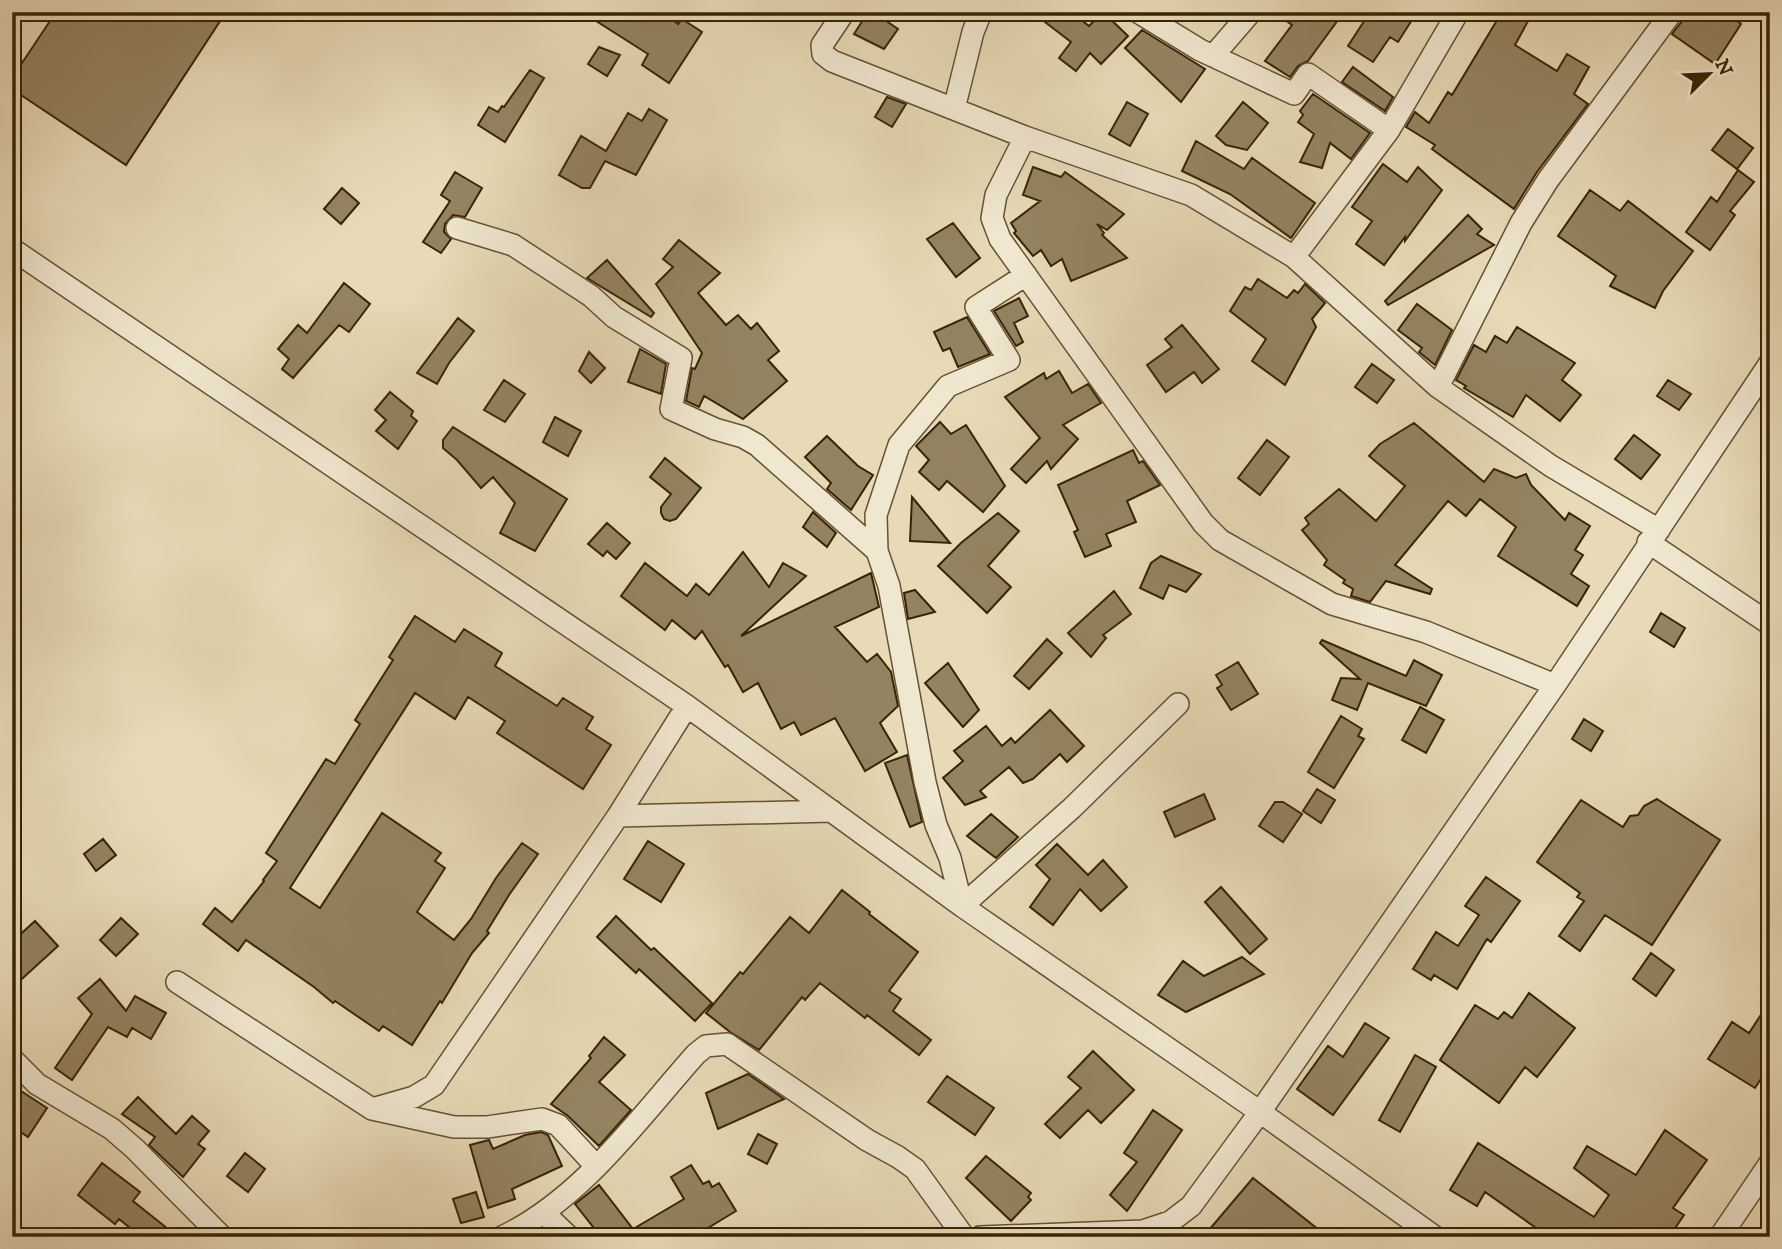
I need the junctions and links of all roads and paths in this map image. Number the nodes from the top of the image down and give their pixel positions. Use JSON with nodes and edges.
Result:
{"nodes":[{"id":1,"x":844,"y":12,"type":"edge"},
{"id":2,"x":981,"y":12,"type":"edge"},
{"id":3,"x":1138,"y":12,"type":"edge"},
{"id":4,"x":1251,"y":12,"type":"edge"},
{"id":5,"x":1458,"y":12,"type":"edge"},
{"id":6,"x":1672,"y":12,"type":"edge"},
{"id":7,"x":1213,"y":56,"type":"junction"},
{"id":8,"x":954,"y":109,"type":"junction"},
{"id":9,"x":1389,"y":130,"type":"junction"},
{"id":10,"x":1026,"y":137,"type":"junction"},
{"id":11,"x":457,"y":228,"type":"dead end"},
{"id":12,"x":12,"y":249,"type":"edge"},
{"id":13,"x":1294,"y":257,"type":"junction"},
{"id":14,"x":1026,"y":275,"type":"junction"},
{"id":15,"x":1770,"y":363,"type":"edge"},
{"id":16,"x":1438,"y":387,"type":"junction"},
{"id":17,"x":1654,"y":536,"type":"junction"},
{"id":18,"x":877,"y":551,"type":"junction"},
{"id":19,"x":1770,"y":624,"type":"edge"},
{"id":20,"x":1555,"y":685,"type":"junction"},
{"id":21,"x":1178,"y":704,"type":"dead end"},
{"id":22,"x":687,"y":706,"type":"junction"},
{"id":23,"x":832,"y":811,"type":"junction"},
{"id":24,"x":618,"y":816,"type":"junction"},
{"id":25,"x":962,"y":906,"type":"junction"},
{"id":26,"x":177,"y":982,"type":"dead end"},
{"id":27,"x":12,"y":1059,"type":"edge"},
{"id":28,"x":372,"y":1109,"type":"junction"},
{"id":29,"x":1260,"y":1112,"type":"junction"},
{"id":30,"x":1770,"y":1163,"type":"edge"},
{"id":31,"x":596,"y":1166,"type":"junction"},
{"id":32,"x":544,"y":1213,"type":"junction"},
{"id":33,"x":222,"y":1237,"type":"edge"},
{"id":34,"x":502,"y":1237,"type":"edge"},
{"id":35,"x":569,"y":1237,"type":"edge"},
{"id":36,"x":964,"y":1237,"type":"edge"},
{"id":37,"x":980,"y":1237,"type":"edge"},
{"id":38,"x":1435,"y":1237,"type":"edge"},
{"id":39,"x":1720,"y":1237,"type":"edge"}],
"edges":[{"from":1,"to":8,"type":"street"},
{"from":2,"to":8,"type":"street"},
{"from":3,"to":7,"type":"street"},
{"from":4,"to":7,"type":"street"},
{"from":5,"to":9,"type":"street"},
{"from":6,"to":16,"type":"street"},
{"from":7,"to":9,"type":"street"},
{"from":8,"to":10,"type":"street"},
{"from":9,"to":13,"type":"street"},
{"from":10,"to":13,"type":"street"},
{"from":10,"to":14,"type":"street"},
{"from":11,"to":18,"type":"street"},
{"from":12,"to":22,"type":"street"},
{"from":13,"to":16,"type":"street"},
{"from":14,"to":18,"type":"street"},
{"from":14,"to":20,"type":"street"},
{"from":15,"to":17,"type":"street"},
{"from":16,"to":17,"type":"street"},
{"from":17,"to":19,"type":"street"},
{"from":17,"to":20,"type":"street"},
{"from":18,"to":25,"type":"street"},
{"from":20,"to":29,"type":"street"},
{"from":21,"to":25,"type":"street"},
{"from":22,"to":23,"type":"street"},
{"from":22,"to":24,"type":"street"},
{"from":23,"to":24,"type":"street"},
{"from":23,"to":25,"type":"street"},
{"from":24,"to":28,"type":"street"},
{"from":25,"to":29,"type":"street"},
{"from":26,"to":28,"type":"street"},
{"from":27,"to":33,"type":"street"},
{"from":28,"to":31,"type":"street"},
{"from":29,"to":37,"type":"street"},
{"from":29,"to":38,"type":"street"},
{"from":30,"to":39,"type":"street"},
{"from":31,"to":32,"type":"street"},
{"from":31,"to":36,"type":"street"},
{"from":32,"to":34,"type":"street"},
{"from":32,"to":35,"type":"street"}]}
